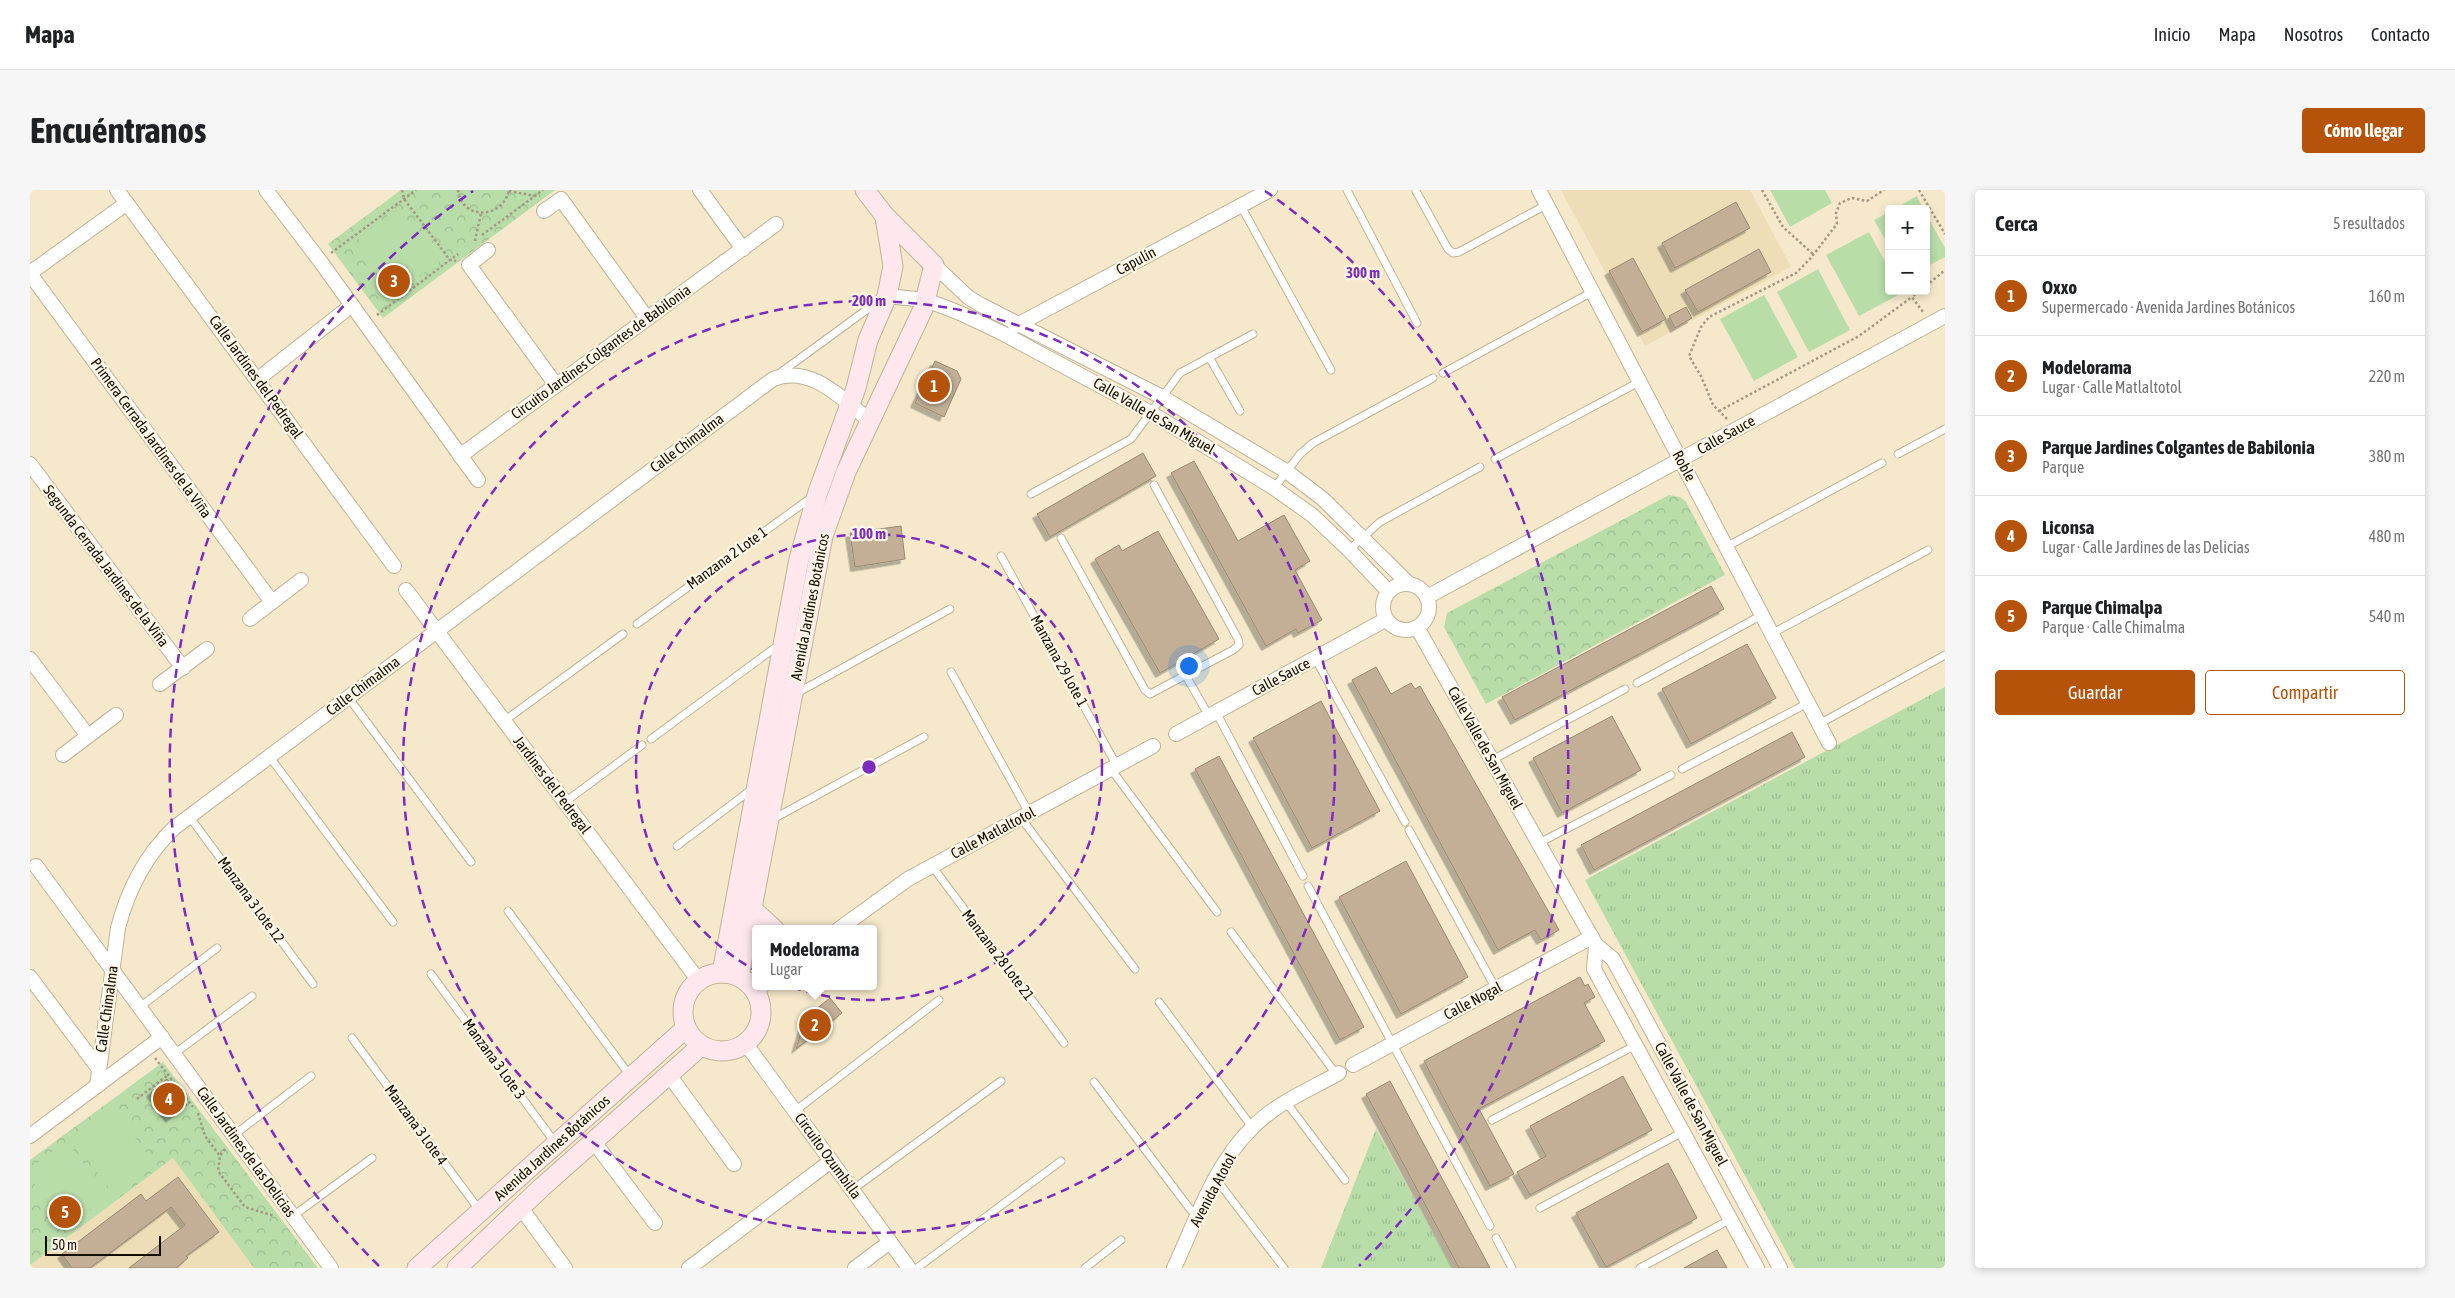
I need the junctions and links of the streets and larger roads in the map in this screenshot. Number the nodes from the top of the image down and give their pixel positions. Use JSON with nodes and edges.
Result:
{"nodes":[{"id":1,"x":117,"y":190,"type":"edge"},
{"id":2,"x":266,"y":190,"type":"edge"},
{"id":3,"x":700,"y":190,"type":"edge"},
{"id":4,"x":866,"y":190,"type":"edge"},
{"id":5,"x":1270,"y":190,"type":"edge"},
{"id":6,"x":1538,"y":190,"type":"edge"},
{"id":7,"x":127,"y":203,"type":"junction"},
{"id":8,"x":544,"y":211,"type":"dead end"},
{"id":9,"x":884,"y":215,"type":"junction"},
{"id":10,"x":776,"y":224,"type":"dead end"},
{"id":11,"x":743,"y":248,"type":"junction"},
{"id":12,"x":488,"y":250,"type":"dead end"},
{"id":13,"x":934,"y":265,"type":"junction"},
{"id":14,"x":30,"y":273,"type":"edge"},
{"id":15,"x":887,"y":296,"type":"junction"},
{"id":16,"x":926,"y":300,"type":"junction"},
{"id":17,"x":352,"y":306,"type":"junction"},
{"id":18,"x":1945,"y":316,"type":"edge"},
{"id":19,"x":647,"y":318,"type":"junction"},
{"id":20,"x":1019,"y":324,"type":"junction"},
{"id":21,"x":1002,"y":333,"type":"junction"},
{"id":22,"x":862,"y":368,"type":"junction"},
{"id":23,"x":258,"y":379,"type":"junction"},
{"id":24,"x":556,"y":385,"type":"junction"},
{"id":25,"x":886,"y":385,"type":"junction"},
{"id":26,"x":850,"y":405,"type":"junction"},
{"id":27,"x":869,"y":420,"type":"junction"},
{"id":28,"x":460,"y":456,"type":"junction"},
{"id":29,"x":1680,"y":460,"type":"junction"},
{"id":30,"x":30,"y":464,"type":"edge"},
{"id":31,"x":478,"y":480,"type":"dead end"},
{"id":32,"x":394,"y":566,"type":"dead end"},
{"id":33,"x":301,"y":580,"type":"dead end"},
{"id":34,"x":1409,"y":584,"type":"junction"},
{"id":35,"x":406,"y":590,"type":"dead end"},
{"id":36,"x":1388,"y":591,"type":"junction"},
{"id":37,"x":1427,"y":597,"type":"junction"},
{"id":38,"x":272,"y":602,"type":"junction"},
{"id":39,"x":250,"y":618,"type":"dead end"},
{"id":40,"x":1386,"y":620,"type":"junction"},
{"id":41,"x":1418,"y":629,"type":"junction"},
{"id":42,"x":436,"y":631,"type":"junction"},
{"id":43,"x":207,"y":649,"type":"dead end"},
{"id":44,"x":30,"y":659,"type":"edge"},
{"id":45,"x":183,"y":668,"type":"junction"},
{"id":46,"x":160,"y":684,"type":"dead end"},
{"id":47,"x":116,"y":715,"type":"dead end"},
{"id":48,"x":1176,"y":734,"type":"dead end"},
{"id":49,"x":88,"y":736,"type":"junction"},
{"id":50,"x":1829,"y":743,"type":"dead end"},
{"id":51,"x":1153,"y":746,"type":"dead end"},
{"id":52,"x":63,"y":755,"type":"dead end"},
{"id":53,"x":36,"y":866,"type":"dead end"},
{"id":54,"x":752,"y":909,"type":"junction"},
{"id":55,"x":770,"y":925,"type":"edge"},
{"id":56,"x":844,"y":925,"type":"edge"},
{"id":57,"x":1594,"y":941,"type":"junction"},
{"id":58,"x":113,"y":970,"type":"junction"},
{"id":59,"x":731,"y":975,"type":"junction"},
{"id":60,"x":30,"y":977,"type":"edge"},
{"id":61,"x":699,"y":981,"type":"junction"},
{"id":62,"x":752,"y":986,"type":"edge"},
{"id":63,"x":759,"y":990,"type":"edge"},
{"id":64,"x":686,"y":1028,"type":"junction"},
{"id":65,"x":162,"y":1037,"type":"junction"},
{"id":66,"x":746,"y":1044,"type":"junction"},
{"id":67,"x":701,"y":1046,"type":"junction"},
{"id":68,"x":1353,"y":1065,"type":"dead end"},
{"id":69,"x":99,"y":1068,"type":"junction"},
{"id":70,"x":1338,"y":1073,"type":"road end"},
{"id":71,"x":669,"y":1074,"type":"junction"},
{"id":72,"x":97,"y":1086,"type":"junction"},
{"id":73,"x":30,"y":1136,"type":"edge"},
{"id":74,"x":594,"y":1142,"type":"junction"},
{"id":75,"x":831,"y":1160,"type":"junction"},
{"id":76,"x":734,"y":1164,"type":"dead end"},
{"id":77,"x":521,"y":1208,"type":"junction"},
{"id":78,"x":655,"y":1223,"type":"dead end"},
{"id":79,"x":890,"y":1242,"type":"junction"},
{"id":80,"x":331,"y":1268,"type":"edge"},
{"id":81,"x":417,"y":1268,"type":"edge"},
{"id":82,"x":457,"y":1268,"type":"edge"},
{"id":83,"x":566,"y":1268,"type":"edge"},
{"id":84,"x":689,"y":1268,"type":"edge"},
{"id":85,"x":855,"y":1268,"type":"edge"},
{"id":86,"x":909,"y":1268,"type":"edge"},
{"id":87,"x":1174,"y":1268,"type":"edge"},
{"id":88,"x":1758,"y":1268,"type":"edge"},
{"id":89,"x":1780,"y":1268,"type":"edge"}],
"edges":[{"from":1,"to":7,"type":"street","name":"Calle Jardines del Pedregal"},
{"from":2,"to":17,"type":"street"},
{"from":3,"to":11,"type":"street"},
{"from":4,"to":9,"type":"street","name":"Avenida Jardines Botánicos"},
{"from":5,"to":20,"type":"street","name":"Capulín"},
{"from":6,"to":29,"type":"street","name":"Roble"},
{"from":7,"to":14,"type":"street"},
{"from":7,"to":23,"type":"street","name":"Calle Jardines del Pedregal"},
{"from":8,"to":19,"type":"street"},
{"from":9,"to":13,"type":"street","name":"Avenida Jardines Botánicos"},
{"from":9,"to":15,"type":"street","name":"Avenida Jardines Botánicos"},
{"from":10,"to":11,"type":"street","name":"Circuito Jardines Colgantes de Babilonia"},
{"from":11,"to":19,"type":"street","name":"Circuito Jardines Colgantes de Babilonia"},
{"from":12,"to":24,"type":"street"},
{"from":13,"to":16,"type":"street","name":"Avenida Jardines Botánicos"},
{"from":13,"to":20,"type":"street","name":"Calle Valle de San Miguel"},
{"from":14,"to":38,"type":"street","name":"Primera Cerrada Jardines de la Viña"},
{"from":15,"to":16,"type":"street","name":"Calle Valle de San Miguel"},
{"from":15,"to":22,"type":"street","name":"Avenida Jardines Botánicos"},
{"from":16,"to":21,"type":"street","name":"Calle Valle de San Miguel"},
{"from":16,"to":25,"type":"street","name":"Avenida Jardines Botánicos"},
{"from":17,"to":23,"type":"street"},
{"from":17,"to":28,"type":"street"},
{"from":18,"to":29,"type":"street","name":"Calle Sauce"},
{"from":19,"to":24,"type":"street","name":"Circuito Jardines Colgantes de Babilonia"},
{"from":20,"to":21,"type":"street","name":"Capulín"},
{"from":20,"to":34,"type":"street","name":"Calle Valle de San Miguel"},
{"from":21,"to":36,"type":"street","name":"Calle Valle de San Miguel"},
{"from":22,"to":25,"type":"street"},
{"from":22,"to":26,"type":"street","name":"Avenida Jardines Botánicos"},
{"from":23,"to":32,"type":"street","name":"Calle Jardines del Pedregal"},
{"from":24,"to":28,"type":"street","name":"Circuito Jardines Colgantes de Babilonia"},
{"from":25,"to":27,"type":"street","name":"Avenida Jardines Botánicos"},
{"from":26,"to":27,"type":"street","name":"Calle Chimalma"},
{"from":26,"to":42,"type":"street","name":"Calle Chimalma"},
{"from":26,"to":59,"type":"street","name":"Avenida Jardines Botánicos"},
{"from":27,"to":54,"type":"street","name":"Avenida Jardines Botánicos"},
{"from":28,"to":31,"type":"street"},
{"from":29,"to":37,"type":"street","name":"Calle Sauce"},
{"from":29,"to":50,"type":"street","name":"Roble"},
{"from":30,"to":45,"type":"street","name":"Segunda Cerrada Jardines de la Viña"},
{"from":33,"to":38,"type":"street"},
{"from":34,"to":36,"type":"street"},
{"from":34,"to":37,"type":"street"},
{"from":35,"to":42,"type":"street","name":"Jardines del Pedregal"},
{"from":36,"to":40,"type":"street"},
{"from":37,"to":41,"type":"street"},
{"from":38,"to":39,"type":"street"},
{"from":40,"to":41,"type":"street"},
{"from":40,"to":48,"type":"street","name":"Calle Sauce"},
{"from":41,"to":57,"type":"street","name":"Calle Valle de San Miguel"},
{"from":42,"to":58,"type":"street","name":"Calle Chimalma"},
{"from":42,"to":61,"type":"street","name":"Jardines del Pedregal"},
{"from":43,"to":45,"type":"street"},
{"from":44,"to":49,"type":"street"},
{"from":45,"to":46,"type":"street"},
{"from":47,"to":49,"type":"street"},
{"from":49,"to":52,"type":"street"},
{"from":51,"to":56,"type":"street","name":"Calle Matlaltotol"},
{"from":53,"to":58,"type":"street","name":"Calle Jardines de las Delicias"},
{"from":54,"to":55,"type":"street"},
{"from":54,"to":59,"type":"street","name":"Avenida Jardines Botánicos"},
{"from":57,"to":68,"type":"street","name":"Calle Nogal"},
{"from":57,"to":88,"type":"street","name":"Calle Valle de San Miguel"},
{"from":57,"to":89,"type":"street","name":"Calle Valle de San Miguel"},
{"from":58,"to":65,"type":"street","name":"Calle Jardines de las Delicias"},
{"from":58,"to":69,"type":"street","name":"Calle Chimalma"},
{"from":59,"to":61,"type":"street"},
{"from":59,"to":62,"type":"street"},
{"from":60,"to":69,"type":"street"},
{"from":61,"to":64,"type":"street"},
{"from":63,"to":66,"type":"street"},
{"from":64,"to":67,"type":"street"},
{"from":64,"to":81,"type":"street","name":"Avenida Jardines Botánicos"},
{"from":65,"to":72,"type":"street","name":"Calle Chimalma"},
{"from":65,"to":80,"type":"street","name":"Calle Jardines de las Delicias"},
{"from":66,"to":67,"type":"street"},
{"from":66,"to":75,"type":"street","name":"Circuito Ozumbilla"},
{"from":67,"to":71,"type":"street","name":"Avenida Jardines Botánicos"},
{"from":69,"to":72,"type":"street","name":"Calle Chimalma"},
{"from":70,"to":87,"type":"street","name":"Avenida Atotol"},
{"from":71,"to":74,"type":"street","name":"Avenida Jardines Botánicos"},
{"from":71,"to":76,"type":"street"},
{"from":72,"to":73,"type":"street","name":"Calle Chimalma"},
{"from":74,"to":77,"type":"street","name":"Avenida Jardines Botánicos"},
{"from":74,"to":78,"type":"street"},
{"from":75,"to":79,"type":"street","name":"Circuito Ozumbilla"},
{"from":75,"to":84,"type":"street"},
{"from":77,"to":82,"type":"street","name":"Avenida Jardines Botánicos"},
{"from":77,"to":83,"type":"street"},
{"from":79,"to":85,"type":"street"},
{"from":79,"to":86,"type":"street","name":"Circuito Ozumbilla"}]}
